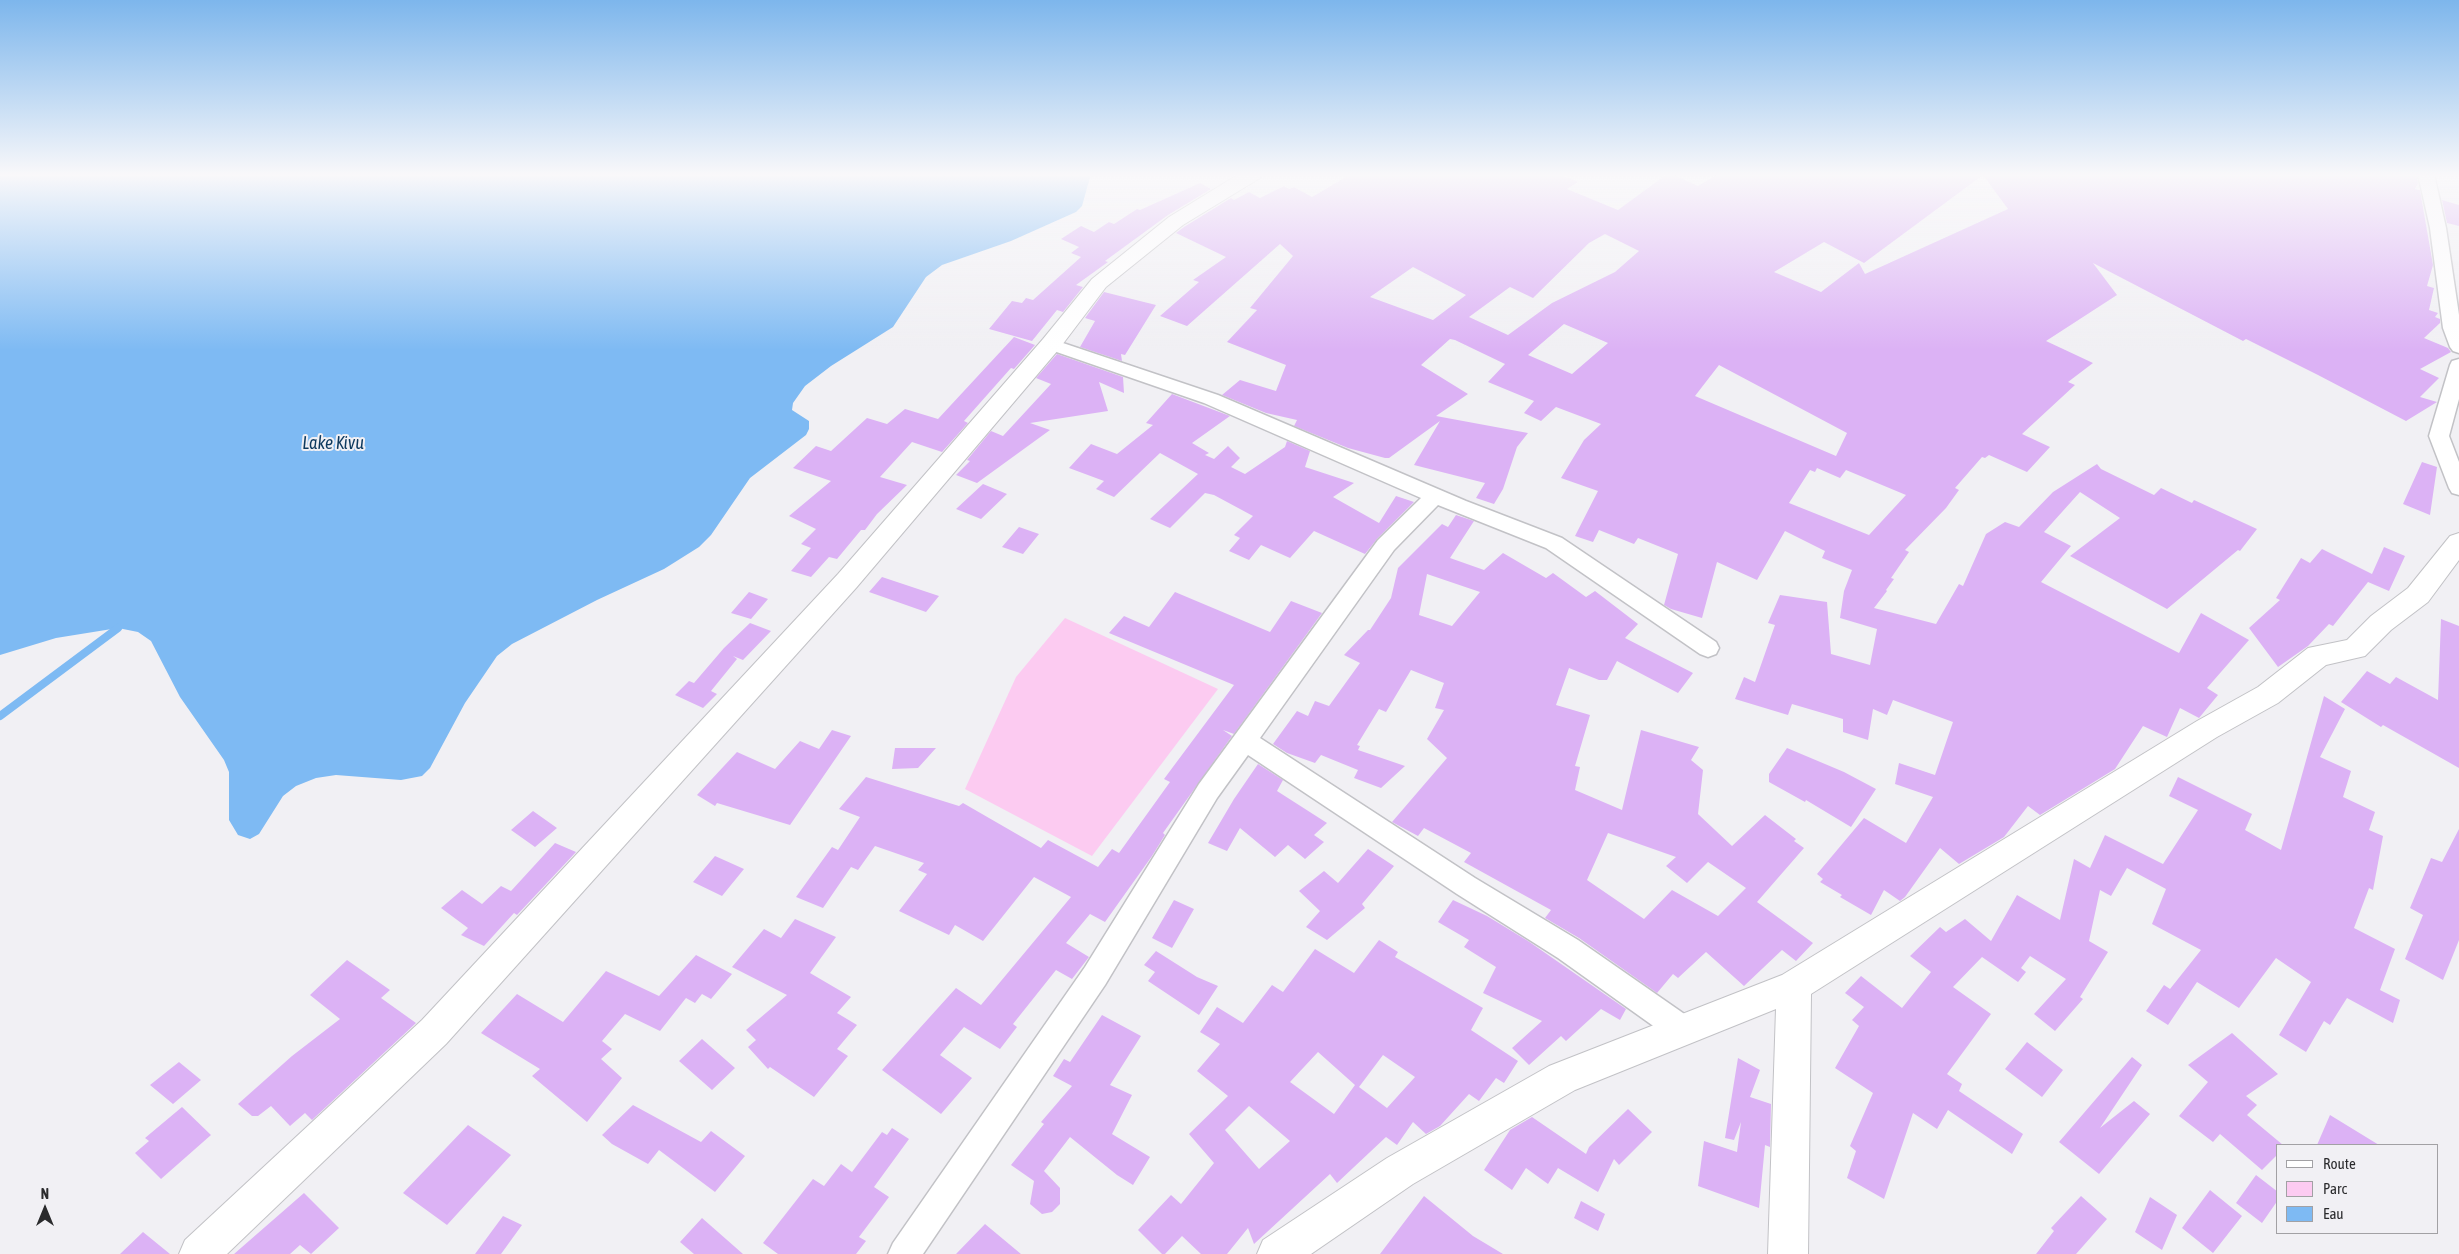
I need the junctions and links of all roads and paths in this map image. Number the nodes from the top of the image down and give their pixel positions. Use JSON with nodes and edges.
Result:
{"nodes":[{"id":1,"x":1162,"y":233,"type":"edge"},
{"id":2,"x":2439,"y":233,"type":"edge"},
{"id":3,"x":1051,"y":344,"type":"junction"},
{"id":4,"x":2459,"y":347,"type":"edge"},
{"id":5,"x":2459,"y":365,"type":"edge"},
{"id":6,"x":2459,"y":488,"type":"edge"},
{"id":7,"x":1435,"y":496,"type":"junction"},
{"id":8,"x":2459,"y":542,"type":"edge"},
{"id":9,"x":1708,"y":648,"type":"dead end"},
{"id":10,"x":1245,"y":741,"type":"junction"},
{"id":11,"x":1794,"y":986,"type":"junction"},
{"id":12,"x":1683,"y":1030,"type":"junction"},
{"id":13,"x":198,"y":1254,"type":"edge"},
{"id":14,"x":904,"y":1254,"type":"edge"},
{"id":15,"x":1276,"y":1254,"type":"edge"},
{"id":16,"x":1788,"y":1254,"type":"edge"}],
"edges":[{"from":1,"to":3,"type":"street"},
{"from":2,"to":4,"type":"street"},
{"from":3,"to":7,"type":"street"},
{"from":3,"to":13,"type":"street"},
{"from":5,"to":6,"type":"street"},
{"from":7,"to":9,"type":"street"},
{"from":7,"to":10,"type":"street"},
{"from":8,"to":11,"type":"street"},
{"from":10,"to":12,"type":"street"},
{"from":10,"to":14,"type":"street"},
{"from":11,"to":12,"type":"street"},
{"from":11,"to":16,"type":"street"},
{"from":12,"to":15,"type":"street"}]}
